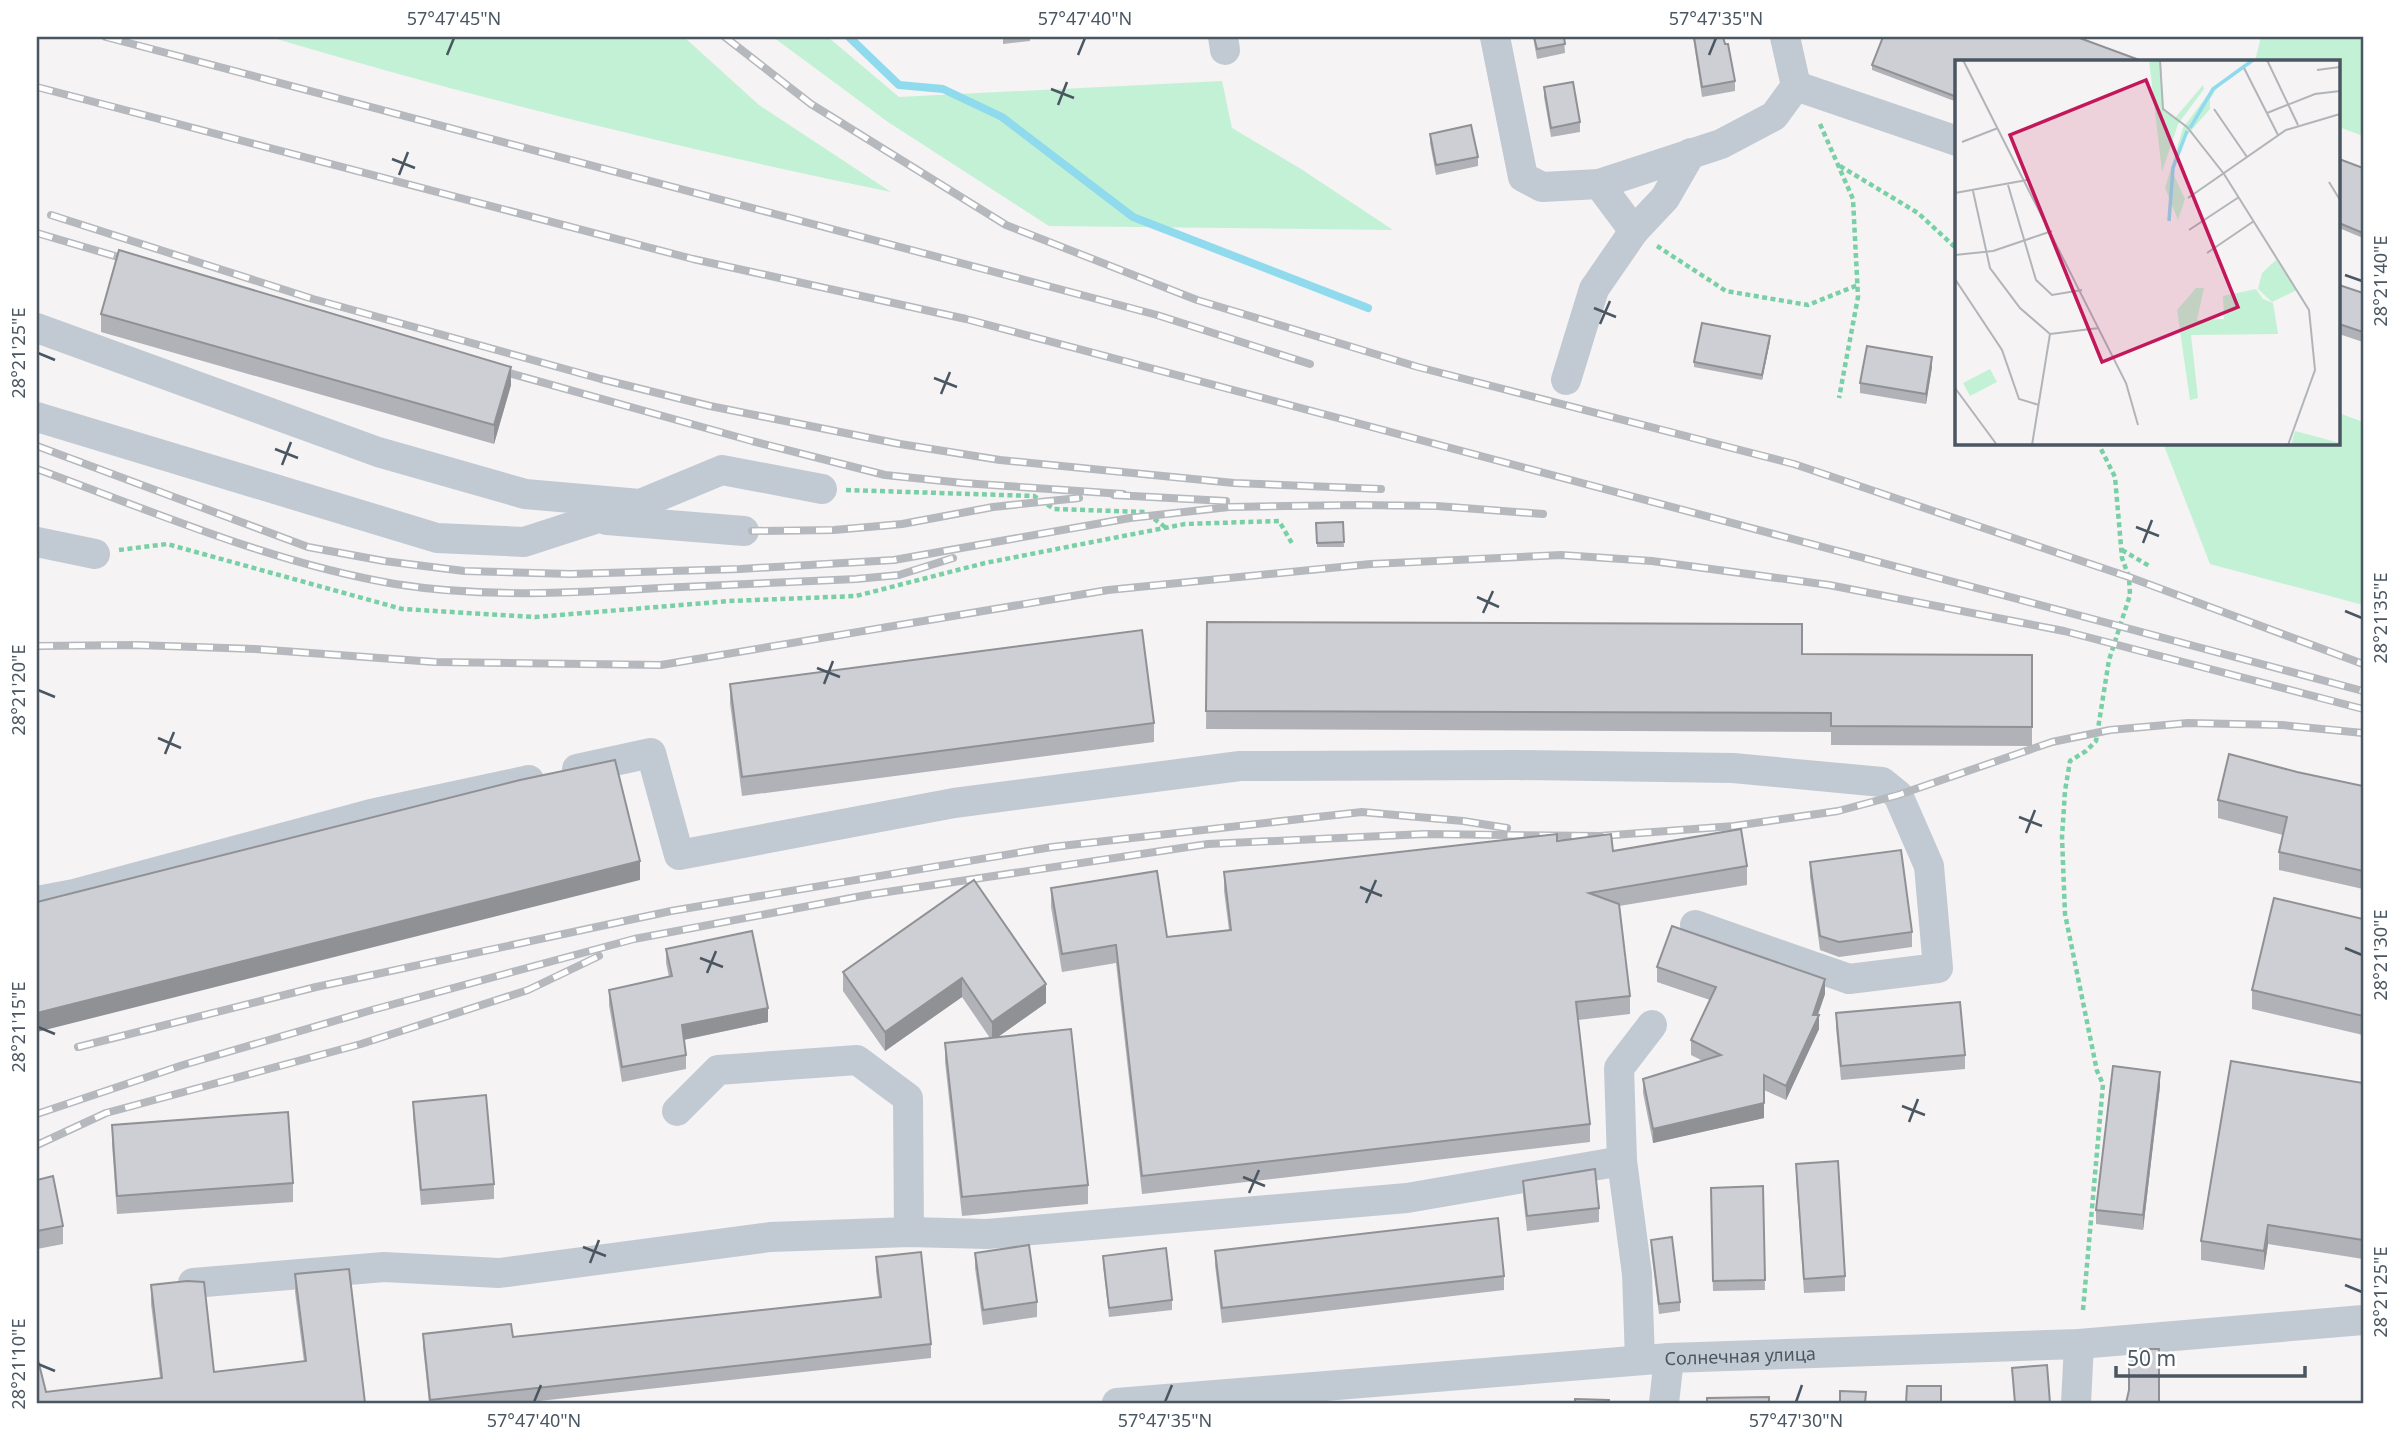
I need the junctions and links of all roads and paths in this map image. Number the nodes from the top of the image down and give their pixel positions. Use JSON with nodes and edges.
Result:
{"nodes":[{"id":1,"x":1495,"y":37,"type":"edge"},
{"id":2,"x":1784,"y":37,"type":"edge"},
{"id":3,"x":1796,"y":86,"type":"junction"},
{"id":4,"x":1955,"y":140,"type":"edge"},
{"id":5,"x":1691,"y":153,"type":"junction"},
{"id":6,"x":1839,"y":166,"type":"junction"},
{"id":7,"x":1599,"y":184,"type":"junction"},
{"id":8,"x":1634,"y":231,"type":"junction"},
{"id":9,"x":1955,"y":247,"type":"edge"},
{"id":10,"x":1858,"y":285,"type":"junction"},
{"id":11,"x":37,"y":328,"type":"edge"},
{"id":12,"x":1566,"y":380,"type":"dead end"},
{"id":13,"x":1839,"y":398,"type":"dead end"},
{"id":14,"x":37,"y":417,"type":"edge"},
{"id":15,"x":2098,"y":444,"type":"edge"},
{"id":16,"x":822,"y":489,"type":"joint"},
{"id":17,"x":640,"y":504,"type":"junction"},
{"id":18,"x":593,"y":519,"type":"junction"},
{"id":19,"x":1166,"y":527,"type":"junction"},
{"id":20,"x":744,"y":531,"type":"dead end"},
{"id":21,"x":37,"y":542,"type":"edge"},
{"id":22,"x":1293,"y":545,"type":"dead end"},
{"id":23,"x":2121,"y":550,"type":"junction"},
{"id":24,"x":95,"y":554,"type":"joint"},
{"id":25,"x":2151,"y":567,"type":"dead end"},
{"id":26,"x":37,"y":901,"type":"edge"},
{"id":27,"x":1695,"y":925,"type":"dead end"},
{"id":28,"x":1652,"y":1025,"type":"dead end"},
{"id":29,"x":677,"y":1111,"type":"dead end"},
{"id":30,"x":1622,"y":1161,"type":"junction"},
{"id":31,"x":909,"y":1232,"type":"junction"},
{"id":32,"x":193,"y":1283,"type":"edge"},
{"id":33,"x":2083,"y":1310,"type":"dead end"},
{"id":34,"x":2363,"y":1320,"type":"edge"},
{"id":35,"x":2079,"y":1344,"type":"junction"},
{"id":36,"x":1670,"y":1358,"type":"junction"},
{"id":37,"x":1640,"y":1360,"type":"junction"},
{"id":38,"x":1117,"y":1403,"type":"edge"},
{"id":39,"x":1664,"y":1403,"type":"edge"},
{"id":40,"x":2076,"y":1403,"type":"edge"}],
"edges":[{"from":1,"to":7,"type":"street"},
{"from":2,"to":3,"type":"street"},
{"from":3,"to":4,"type":"street"},
{"from":3,"to":5,"type":"street"},
{"from":3,"to":6,"type":"path"},
{"from":5,"to":7,"type":"street"},
{"from":5,"to":8,"type":"street"},
{"from":6,"to":9,"type":"path"},
{"from":6,"to":10,"type":"path"},
{"from":7,"to":8,"type":"street"},
{"from":8,"to":10,"type":"path"},
{"from":8,"to":12,"type":"street"},
{"from":10,"to":13,"type":"path"},
{"from":11,"to":17,"type":"street"},
{"from":14,"to":18,"type":"street"},
{"from":15,"to":23,"type":"path"},
{"from":16,"to":17,"type":"street"},
{"from":16,"to":19,"type":"path"},
{"from":17,"to":18,"type":"street"},
{"from":18,"to":20,"type":"street"},
{"from":19,"to":22,"type":"path"},
{"from":19,"to":24,"type":"path"},
{"from":21,"to":24,"type":"street"},
{"from":23,"to":25,"type":"path"},
{"from":23,"to":33,"type":"path"},
{"from":26,"to":27,"type":"street"},
{"from":28,"to":30,"type":"street"},
{"from":29,"to":31,"type":"street"},
{"from":30,"to":31,"type":"street"},
{"from":30,"to":37,"type":"street"},
{"from":31,"to":32,"type":"street"},
{"from":34,"to":35,"type":"street","name":"Солнечная улица"},
{"from":35,"to":36,"type":"street","name":"Солнечная улица"},
{"from":35,"to":40,"type":"street"},
{"from":36,"to":37,"type":"street","name":"Солнечная улица"},
{"from":36,"to":39,"type":"street"},
{"from":37,"to":38,"type":"street","name":"Солнечная улица"}]}
